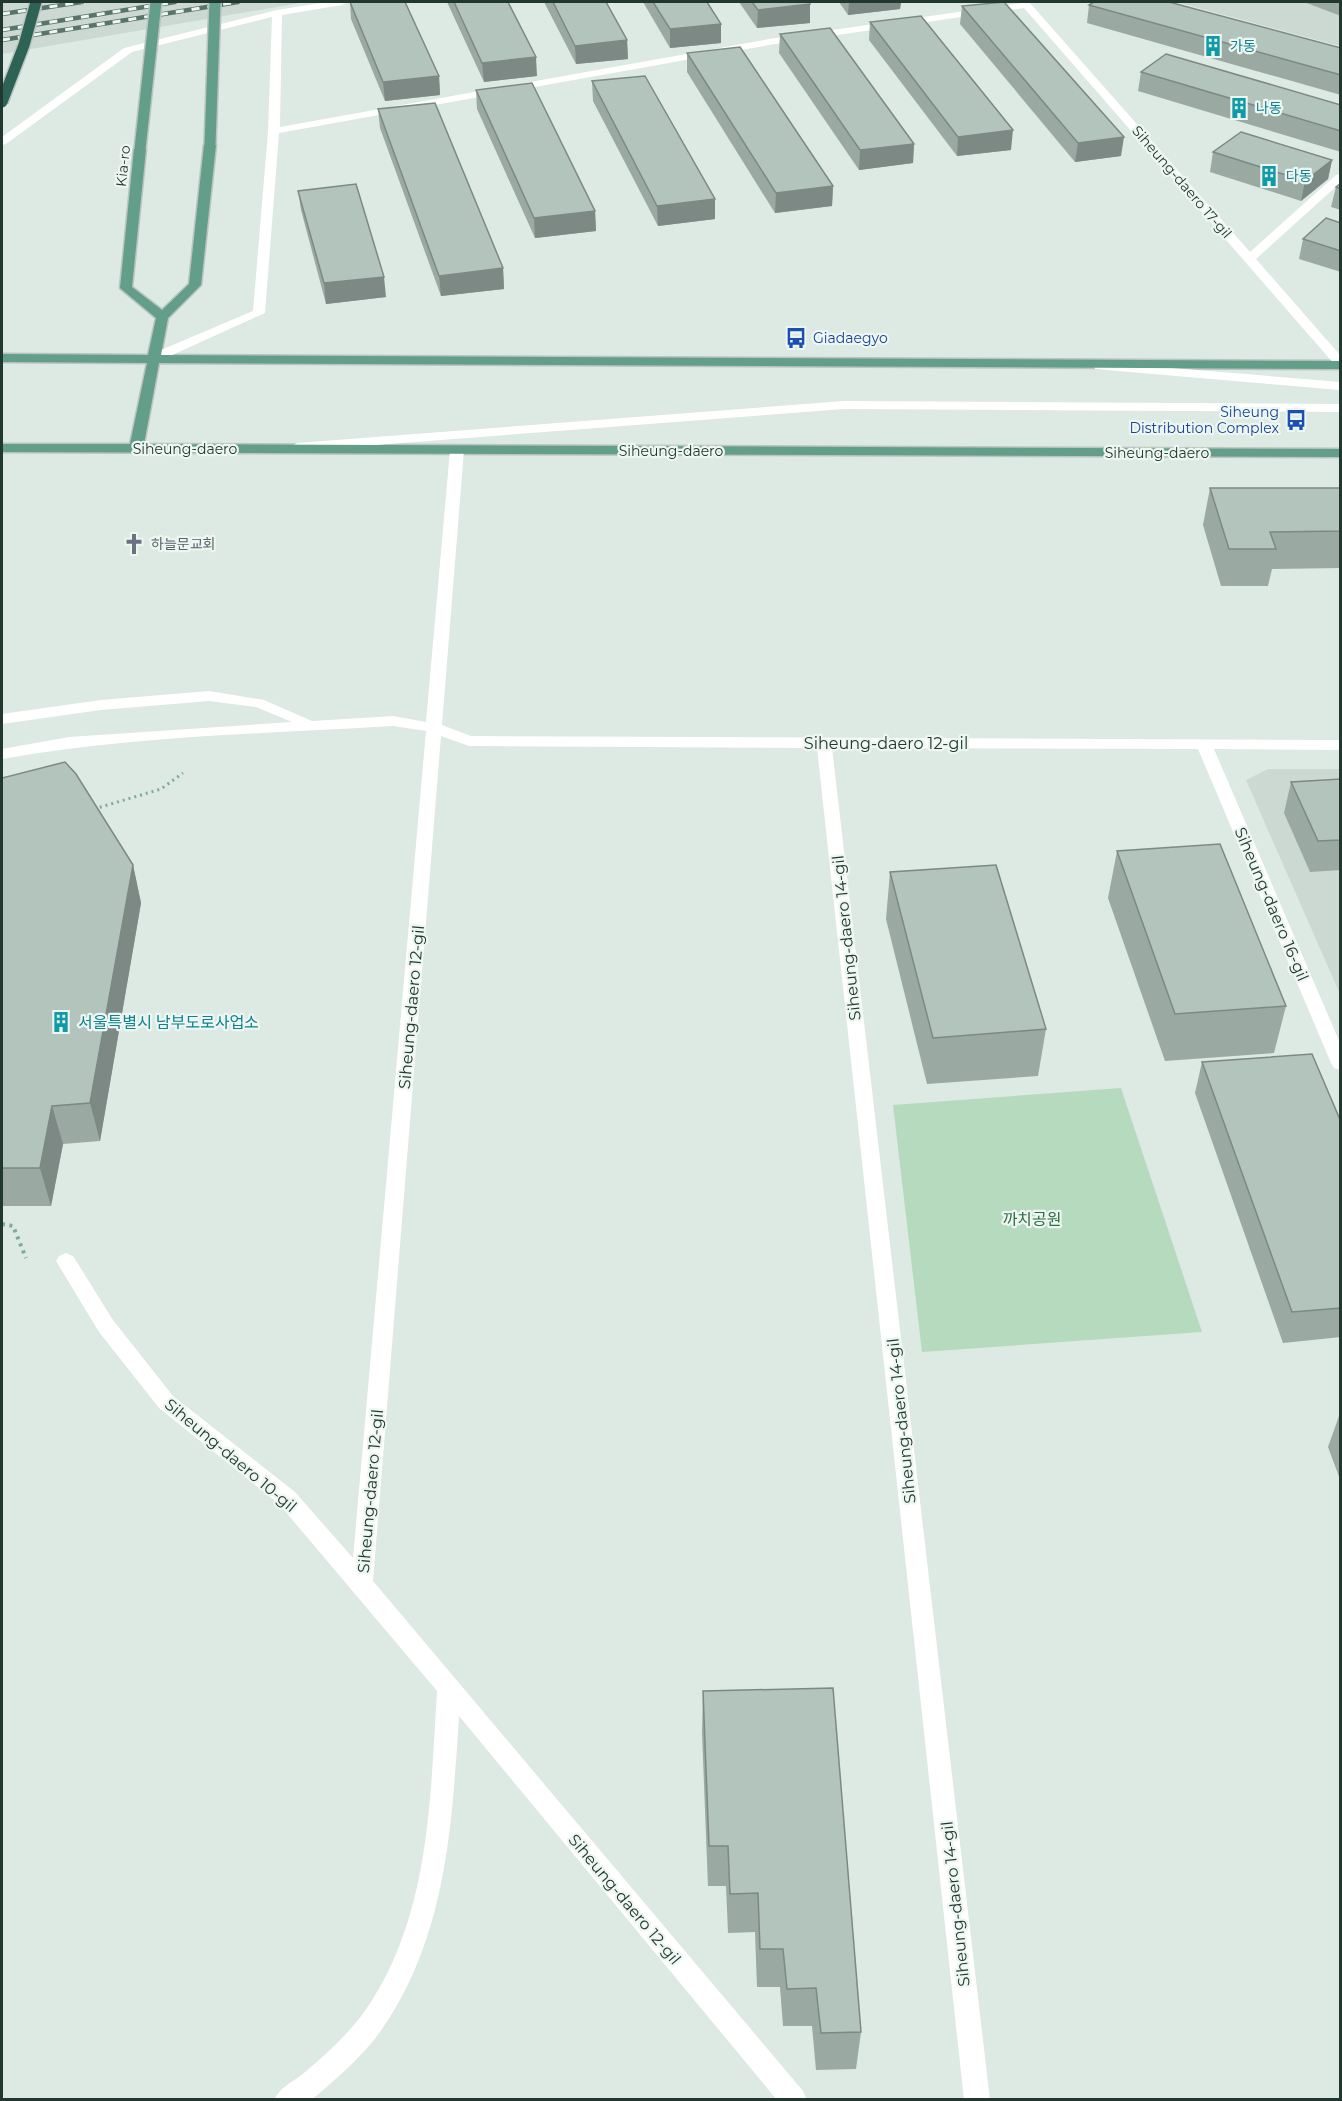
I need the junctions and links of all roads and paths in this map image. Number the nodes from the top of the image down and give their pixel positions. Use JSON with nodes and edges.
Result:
{"nodes":[{"id":1,"x":36,"y":2,"type":"edge"},
{"id":2,"x":156,"y":2,"type":"edge"},
{"id":3,"x":215,"y":2,"type":"edge"},
{"id":4,"x":342,"y":2,"type":"edge"},
{"id":5,"x":1025,"y":3,"type":"edge"},
{"id":6,"x":277,"y":13,"type":"junction"},
{"id":7,"x":2,"y":102,"type":"edge"},
{"id":8,"x":274,"y":131,"type":"junction"},
{"id":9,"x":2,"y":142,"type":"edge"},
{"id":10,"x":1341,"y":177,"type":"edge"},
{"id":11,"x":1250,"y":258,"type":"junction"},
{"id":12,"x":162,"y":316,"type":"junction"},
{"id":13,"x":2,"y":358,"type":"edge"},
{"id":14,"x":154,"y":358,"type":"junction"},
{"id":15,"x":1070,"y":363,"type":"junction"},
{"id":16,"x":1341,"y":363,"type":"edge"},
{"id":17,"x":1341,"y":386,"type":"edge"},
{"id":18,"x":1341,"y":408,"type":"edge"},
{"id":19,"x":2,"y":448,"type":"edge"},
{"id":20,"x":136,"y":449,"type":"junction"},
{"id":21,"x":265,"y":449,"type":"junction"},
{"id":22,"x":457,"y":450,"type":"junction"},
{"id":23,"x":1341,"y":453,"type":"edge"},
{"id":24,"x":2,"y":719,"type":"edge"},
{"id":25,"x":309,"y":724,"type":"junction"},
{"id":26,"x":434,"y":728,"type":"junction"},
{"id":27,"x":824,"y":743,"type":"junction"},
{"id":28,"x":1204,"y":744,"type":"junction"},
{"id":29,"x":1341,"y":745,"type":"edge"},
{"id":30,"x":2,"y":754,"type":"edge"},
{"id":31,"x":184,"y":771,"type":"dead end"},
{"id":32,"x":85,"y":812,"type":"edge"},
{"id":33,"x":1341,"y":1063,"type":"edge"},
{"id":34,"x":66,"y":1262,"type":"dead end"},
{"id":35,"x":362,"y":1584,"type":"junction"},
{"id":36,"x":449,"y":1689,"type":"junction"},
{"id":37,"x":287,"y":2100,"type":"edge"},
{"id":38,"x":794,"y":2100,"type":"edge"},
{"id":39,"x":977,"y":2100,"type":"edge"}],
"edges":[{"from":1,"to":7,"type":"highway","bridge":true},
{"from":2,"to":12,"type":"main road","name":"Kia-ro","bridge":true},
{"from":3,"to":12,"type":"main road","bridge":true},
{"from":4,"to":6,"type":"street"},
{"from":5,"to":8,"type":"street"},
{"from":5,"to":11,"type":"street","name":"Siheung-daero 17-gil"},
{"from":6,"to":8,"type":"street"},
{"from":6,"to":9,"type":"street"},
{"from":8,"to":14,"type":"street"},
{"from":10,"to":11,"type":"street"},
{"from":11,"to":16,"type":"street","name":"Siheung-daero 17-gil"},
{"from":12,"to":14,"type":"main road"},
{"from":13,"to":14,"type":"main road"},
{"from":14,"to":15,"type":"main road"},
{"from":14,"to":20,"type":"main road"},
{"from":15,"to":16,"type":"main road"},
{"from":15,"to":17,"type":"street"},
{"from":18,"to":21,"type":"street"},
{"from":19,"to":20,"type":"main road","name":"Siheung-daero"},
{"from":20,"to":21,"type":"main road","name":"Siheung-daero"},
{"from":21,"to":22,"type":"main road","name":"Siheung-daero"},
{"from":22,"to":23,"type":"main road","name":"Siheung-daero"},
{"from":22,"to":26,"type":"street","name":"Siheung-daero 12-gil"},
{"from":24,"to":25,"type":"street"},
{"from":25,"to":26,"type":"street","name":"Siheung-daero 12-gil"},
{"from":25,"to":30,"type":"street","name":"Siheung-daero 12-gil"},
{"from":26,"to":27,"type":"street","name":"Siheung-daero 12-gil"},
{"from":26,"to":35,"type":"street","name":"Siheung-daero 12-gil"},
{"from":27,"to":28,"type":"street","name":"Siheung-daero 12-gil"},
{"from":27,"to":39,"type":"street","name":"Siheung-daero 14-gil"},
{"from":28,"to":29,"type":"street","name":"Siheung-daero 12-gil"},
{"from":28,"to":33,"type":"street","name":"Siheung-daero 16-gil"},
{"from":31,"to":32,"type":"path"},
{"from":34,"to":35,"type":"street","name":"Siheung-daero 10-gil"},
{"from":35,"to":36,"type":"street","name":"Siheung-daero 12-gil"},
{"from":36,"to":37,"type":"street"},
{"from":36,"to":38,"type":"street","name":"Siheung-daero 12-gil"}]}
